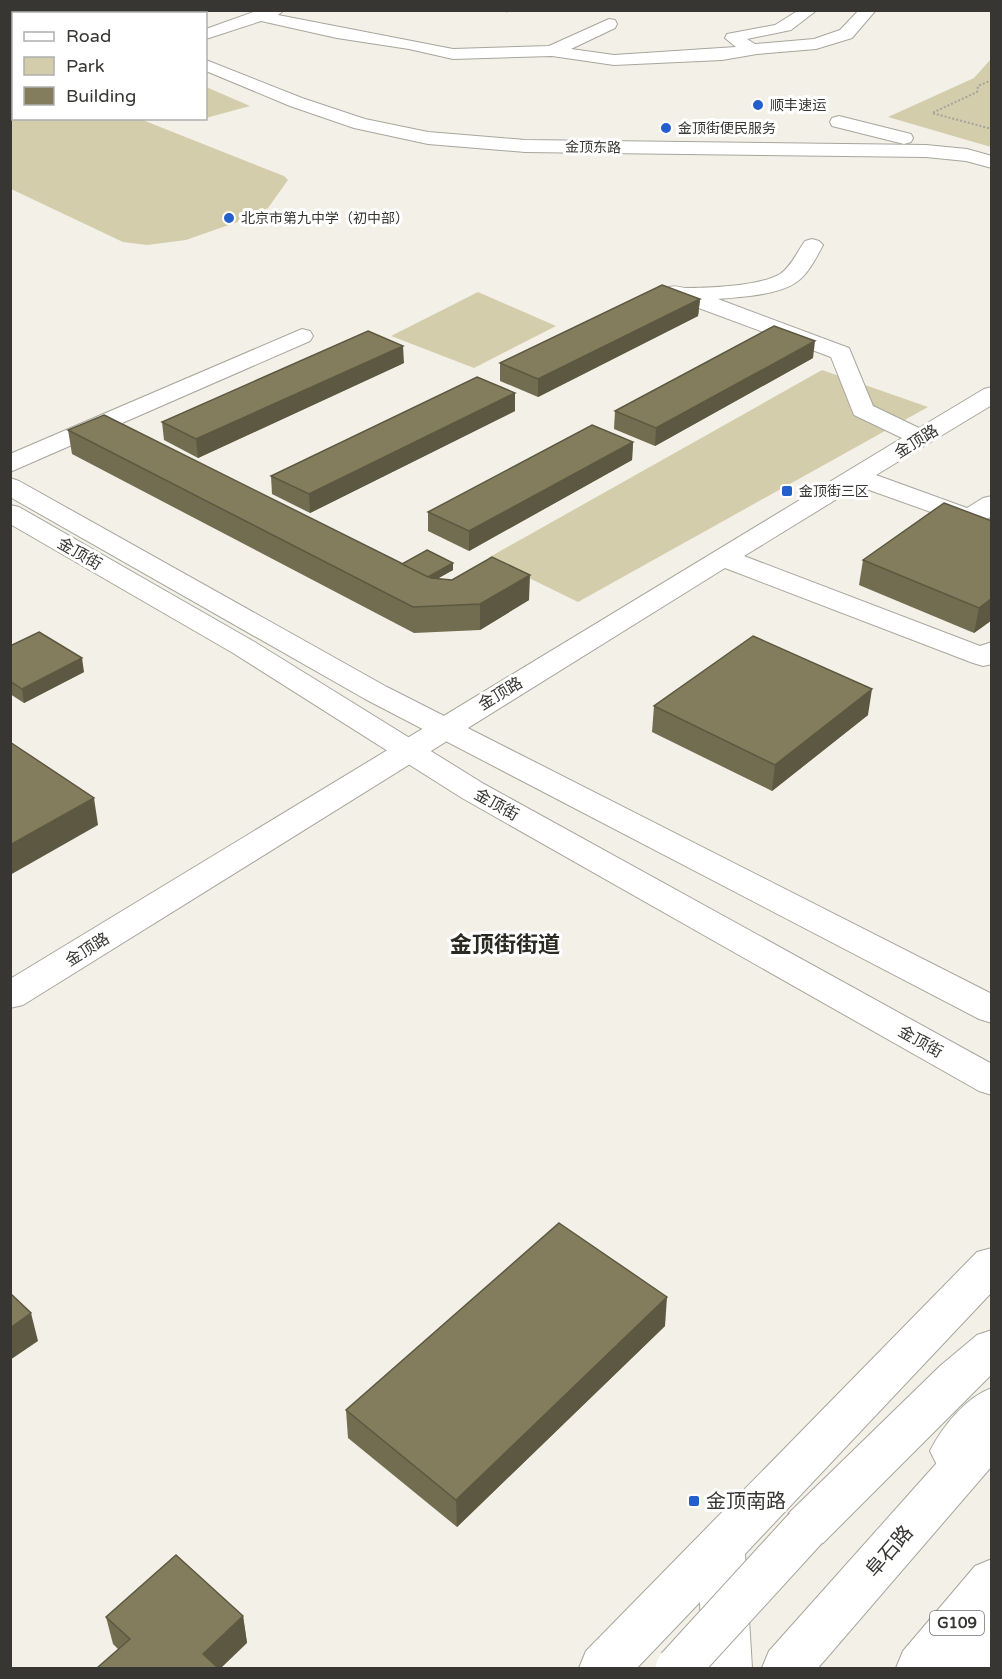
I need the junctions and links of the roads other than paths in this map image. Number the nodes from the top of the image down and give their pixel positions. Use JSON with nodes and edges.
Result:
{"nodes":[{"id":1,"x":809,"y":10,"type":"edge"},
{"id":2,"x":868,"y":10,"type":"edge"},
{"id":3,"x":269,"y":13,"type":"edge"},
{"id":4,"x":609,"y":24,"type":"dead end"},
{"id":5,"x":207,"y":34,"type":"edge"},
{"id":6,"x":753,"y":50,"type":"junction"},
{"id":7,"x":552,"y":51,"type":"junction"},
{"id":8,"x":207,"y":65,"type":"edge"},
{"id":9,"x":839,"y":122,"type":"dead end"},
{"id":10,"x":926,"y":151,"type":"junction"},
{"id":11,"x":992,"y":162,"type":"edge"},
{"id":12,"x":812,"y":245,"type":"dead end"},
{"id":13,"x":302,"y":336,"type":"dead end"},
{"id":14,"x":992,"y":394,"type":"edge"},
{"id":15,"x":921,"y":438,"type":"junction"},
{"id":16,"x":10,"y":464,"type":"edge"},
{"id":17,"x":857,"y":477,"type":"junction"},
{"id":18,"x":10,"y":486,"type":"edge"},
{"id":19,"x":10,"y":513,"type":"edge"},
{"id":20,"x":984,"y":517,"type":"edge"},
{"id":21,"x":724,"y":558,"type":"junction"},
{"id":22,"x":992,"y":651,"type":"edge"},
{"id":23,"x":445,"y":727,"type":"junction"},
{"id":24,"x":409,"y":750,"type":"junction"},
{"id":25,"x":14,"y":989,"type":"edge"},
{"id":26,"x":992,"y":1010,"type":"edge"},
{"id":27,"x":992,"y":1081,"type":"edge"},
{"id":28,"x":992,"y":1264,"type":"edge"},
{"id":29,"x":992,"y":1348,"type":"edge"},
{"id":30,"x":992,"y":1407,"type":"edge"},
{"id":31,"x":992,"y":1433,"type":"edge"},
{"id":32,"x":721,"y":1547,"type":"junction"},
{"id":33,"x":992,"y":1581,"type":"edge"},
{"id":34,"x":992,"y":1633,"type":"edge"},
{"id":35,"x":604,"y":1668,"type":"edge"},
{"id":36,"x":678,"y":1668,"type":"edge"},
{"id":37,"x":727,"y":1668,"type":"edge"},
{"id":38,"x":763,"y":1668,"type":"edge"},
{"id":39,"x":787,"y":1668,"type":"edge"},
{"id":40,"x":932,"y":1668,"type":"edge"}],
"edges":[{"from":1,"to":6,"type":"main road"},
{"from":2,"to":6,"type":"main road"},
{"from":3,"to":5,"type":"main road"},
{"from":3,"to":7,"type":"main road"},
{"from":4,"to":7,"type":"main road"},
{"from":6,"to":7,"type":"main road"},
{"from":8,"to":10,"type":"main road","name":"金顶东路"},
{"from":9,"to":10,"type":"main road"},
{"from":10,"to":11,"type":"main road","name":"金顶东路"},
{"from":12,"to":15,"type":"main road"},
{"from":13,"to":16,"type":"main road"},
{"from":14,"to":15,"type":"main road","name":"金顶路"},
{"from":15,"to":17,"type":"main road","name":"金顶路"},
{"from":17,"to":20,"type":"main road"},
{"from":17,"to":21,"type":"main road","name":"金顶路"},
{"from":18,"to":23,"type":"main road","name":"金顶街"},
{"from":19,"to":24,"type":"main road","name":"金顶街"},
{"from":21,"to":22,"type":"main road"},
{"from":21,"to":23,"type":"main road","name":"金顶路"},
{"from":23,"to":24,"type":"main road","name":"金顶路"},
{"from":23,"to":26,"type":"main road","name":"金顶街"},
{"from":24,"to":25,"type":"main road","name":"金顶路"},
{"from":24,"to":27,"type":"main road","name":"金顶街"},
{"from":28,"to":32,"type":"main road"},
{"from":29,"to":36,"type":"main road","bridge":true},
{"from":30,"to":38,"type":"main road"},
{"from":31,"to":39,"type":"main road","name":"阜石路"},
{"from":32,"to":35,"type":"main road"},
{"from":32,"to":37,"type":"main road"},
{"from":33,"to":40,"type":"main road","number":"G109"},
{"from":34,"to":40,"type":"main road"}]}
